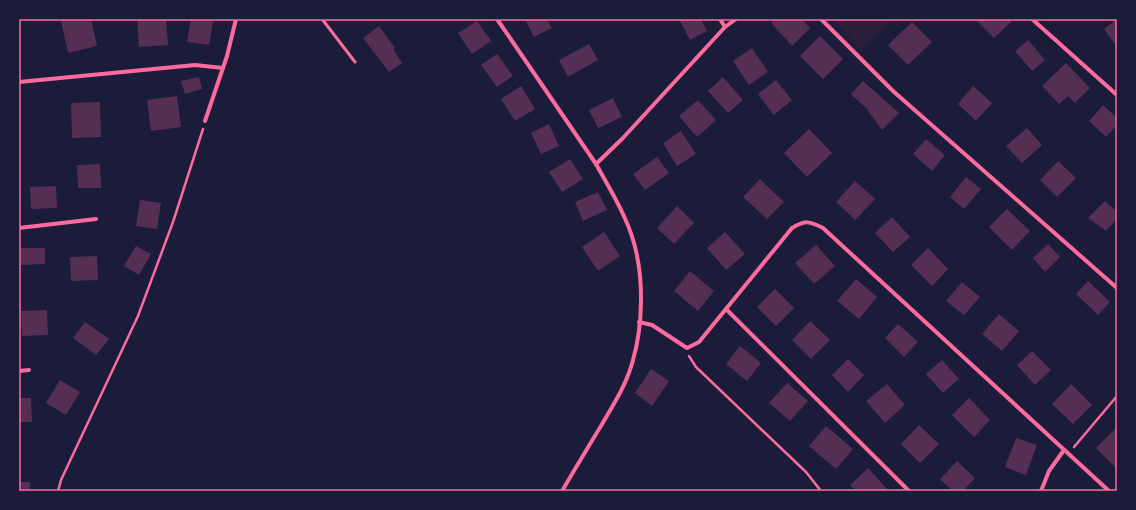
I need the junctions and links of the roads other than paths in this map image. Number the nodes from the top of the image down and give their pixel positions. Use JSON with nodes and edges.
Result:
{"nodes":[{"id":1,"x":236,"y":19,"type":"edge"},
{"id":2,"x":322,"y":19,"type":"edge"},
{"id":3,"x":497,"y":19,"type":"edge"},
{"id":4,"x":720,"y":19,"type":"edge"},
{"id":5,"x":736,"y":19,"type":"edge"},
{"id":6,"x":821,"y":19,"type":"edge"},
{"id":7,"x":1032,"y":19,"type":"edge"},
{"id":8,"x":725,"y":27,"type":"junction"},
{"id":9,"x":355,"y":62,"type":"dead end"},
{"id":10,"x":223,"y":68,"type":"junction"},
{"id":11,"x":19,"y":82,"type":"edge"},
{"id":12,"x":1117,"y":95,"type":"edge"},
{"id":13,"x":205,"y":121,"type":"road end"},
{"id":14,"x":596,"y":164,"type":"junction"},
{"id":15,"x":96,"y":219,"type":"dead end"},
{"id":16,"x":19,"y":228,"type":"edge"},
{"id":17,"x":1117,"y":288,"type":"edge"},
{"id":18,"x":726,"y":309,"type":"junction"},
{"id":19,"x":639,"y":322,"type":"junction"},
{"id":20,"x":29,"y":370,"type":"dead end"},
{"id":21,"x":19,"y":371,"type":"edge"},
{"id":22,"x":1064,"y":450,"type":"junction"},
{"id":23,"x":562,"y":491,"type":"edge"},
{"id":24,"x":909,"y":491,"type":"edge"},
{"id":25,"x":1042,"y":491,"type":"edge"},
{"id":26,"x":1109,"y":491,"type":"edge"}],
"edges":[{"from":1,"to":10,"type":"street"},
{"from":2,"to":9,"type":"lane"},
{"from":3,"to":14,"type":"street"},
{"from":4,"to":8,"type":"street"},
{"from":5,"to":8,"type":"street"},
{"from":6,"to":17,"type":"street"},
{"from":7,"to":12,"type":"street"},
{"from":8,"to":14,"type":"street"},
{"from":10,"to":11,"type":"street"},
{"from":10,"to":13,"type":"street"},
{"from":14,"to":19,"type":"street"},
{"from":15,"to":16,"type":"street"},
{"from":18,"to":19,"type":"street"},
{"from":18,"to":22,"type":"street"},
{"from":18,"to":24,"type":"street"},
{"from":19,"to":23,"type":"street"},
{"from":20,"to":21,"type":"street"},
{"from":22,"to":25,"type":"street"},
{"from":22,"to":26,"type":"street"}]}
